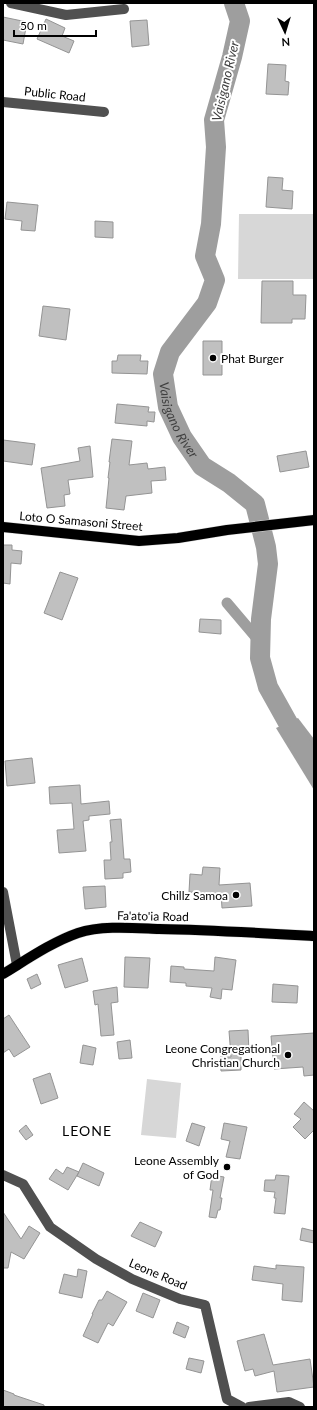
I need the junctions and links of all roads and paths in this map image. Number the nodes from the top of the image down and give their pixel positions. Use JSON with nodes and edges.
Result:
{"nodes":[{"id":1,"x":11,"y":3,"type":"edge"},
{"id":2,"x":124,"y":9,"type":"dead end"},
{"id":3,"x":3,"y":102,"type":"edge"},
{"id":4,"x":104,"y":112,"type":"dead end"},
{"id":5,"x":314,"y":520,"type":"edge"},
{"id":6,"x":3,"y":527,"type":"edge"},
{"id":7,"x":3,"y":892,"type":"edge"},
{"id":8,"x":314,"y":936,"type":"edge"},
{"id":9,"x":17,"y":965,"type":"junction"},
{"id":10,"x":3,"y":974,"type":"edge"},
{"id":11,"x":3,"y":1175,"type":"edge"},
{"id":12,"x":242,"y":1407,"type":"edge"},
{"id":13,"x":248,"y":1407,"type":"edge"},
{"id":14,"x":300,"y":1407,"type":"edge"}],
"edges":[{"from":1,"to":2,"type":"street"},
{"from":3,"to":4,"type":"street","name":"Public Road"},
{"from":5,"to":6,"type":"main road","name":"Loto O Samasoni Street"},
{"from":7,"to":9,"type":"street"},
{"from":8,"to":9,"type":"main road","name":"Fa'ato'ia Road"},
{"from":9,"to":10,"type":"main road","name":"Fa'ato'ia Road"},
{"from":11,"to":12,"type":"street","name":"Leone Road"},
{"from":13,"to":14,"type":"street"}]}
